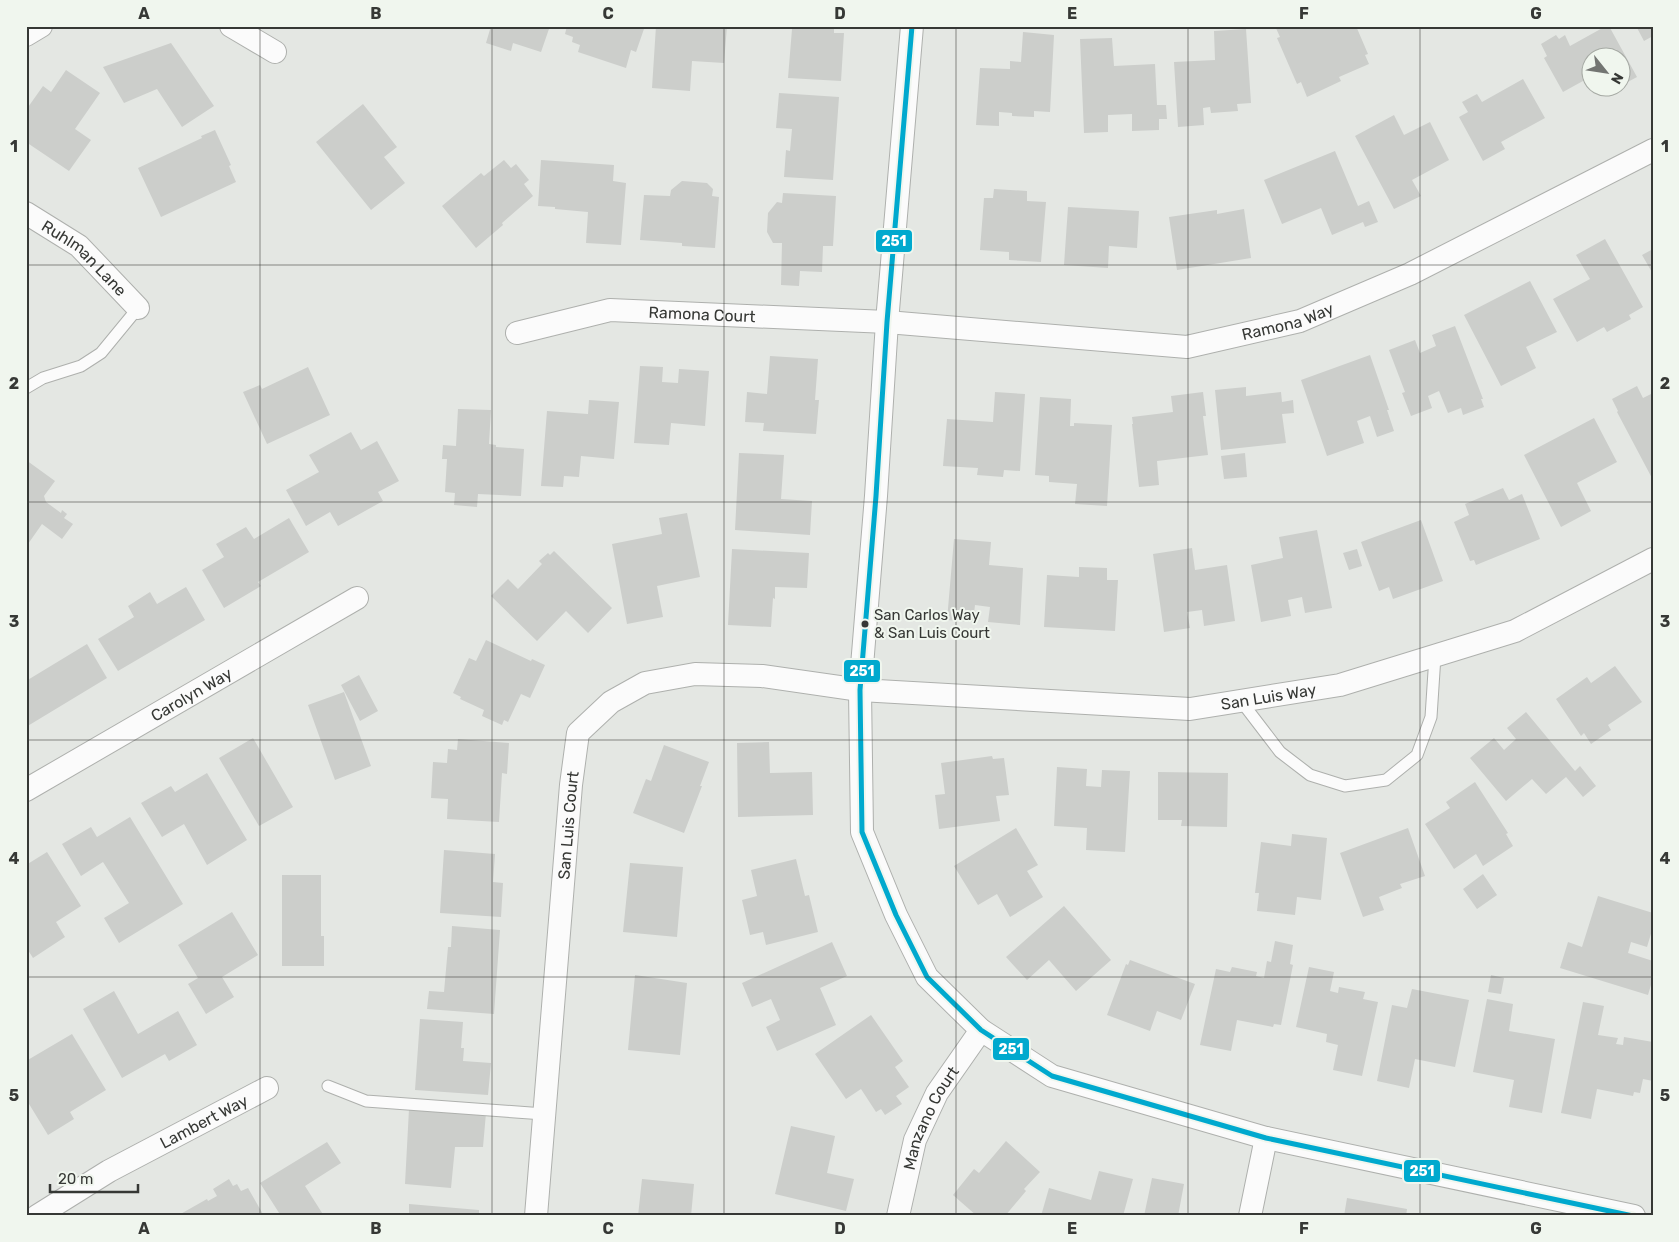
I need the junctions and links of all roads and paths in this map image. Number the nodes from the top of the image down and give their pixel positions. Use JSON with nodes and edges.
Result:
{"nodes":[{"id":1,"x":41,"y":26,"type":"edge"},
{"id":2,"x":231,"y":26,"type":"edge"},
{"id":3,"x":912,"y":26,"type":"edge"},
{"id":4,"x":26,"y":35,"type":"edge"},
{"id":5,"x":275,"y":52,"type":"dead end"},
{"id":6,"x":1653,"y":150,"type":"edge"},
{"id":7,"x":26,"y":213,"type":"edge"},
{"id":8,"x":138,"y":308,"type":"joint"},
{"id":9,"x":888,"y":322,"type":"junction"},
{"id":10,"x":517,"y":333,"type":"dead end"},
{"id":11,"x":26,"y":388,"type":"edge"},
{"id":12,"x":1653,"y":559,"type":"edge"},
{"id":13,"x":357,"y":598,"type":"dead end"},
{"id":14,"x":1435,"y":656,"type":"junction"},
{"id":15,"x":860,"y":690,"type":"junction"},
{"id":16,"x":1241,"y":701,"type":"junction"},
{"id":17,"x":26,"y":790,"type":"edge"},
{"id":18,"x":981,"y":1030,"type":"junction"},
{"id":19,"x":328,"y":1086,"type":"dead end"},
{"id":20,"x":267,"y":1088,"type":"dead end"},
{"id":21,"x":544,"y":1114,"type":"junction"},
{"id":22,"x":1266,"y":1138,"type":"junction"},
{"id":23,"x":37,"y":1216,"type":"edge"},
{"id":24,"x":536,"y":1216,"type":"edge"},
{"id":25,"x":898,"y":1216,"type":"edge"},
{"id":26,"x":1250,"y":1216,"type":"edge"},
{"id":27,"x":1634,"y":1216,"type":"edge"}],
"edges":[{"from":1,"to":4,"type":"street"},
{"from":2,"to":5,"type":"street"},
{"from":3,"to":9,"type":"street"},
{"from":6,"to":9,"type":"street","name":"Ramona Way"},
{"from":7,"to":8,"type":"street","name":"Ruhlman Lane"},
{"from":8,"to":11,"type":"lane"},
{"from":9,"to":10,"type":"street","name":"Ramona Court"},
{"from":9,"to":15,"type":"street"},
{"from":12,"to":14,"type":"street","name":"San Luis Way"},
{"from":13,"to":17,"type":"street","name":"Carolyn Way"},
{"from":14,"to":16,"type":"street","name":"San Luis Way"},
{"from":14,"to":16,"type":"lane"},
{"from":15,"to":16,"type":"street","name":"San Luis Way"},
{"from":15,"to":18,"type":"street"},
{"from":15,"to":21,"type":"street","name":"San Luis Court"},
{"from":18,"to":22,"type":"street"},
{"from":18,"to":25,"type":"street","name":"Manzano Court"},
{"from":19,"to":21,"type":"lane"},
{"from":20,"to":23,"type":"street","name":"Lambert Way"},
{"from":21,"to":24,"type":"street","name":"San Luis Court"},
{"from":22,"to":26,"type":"street"},
{"from":22,"to":27,"type":"street"}]}
